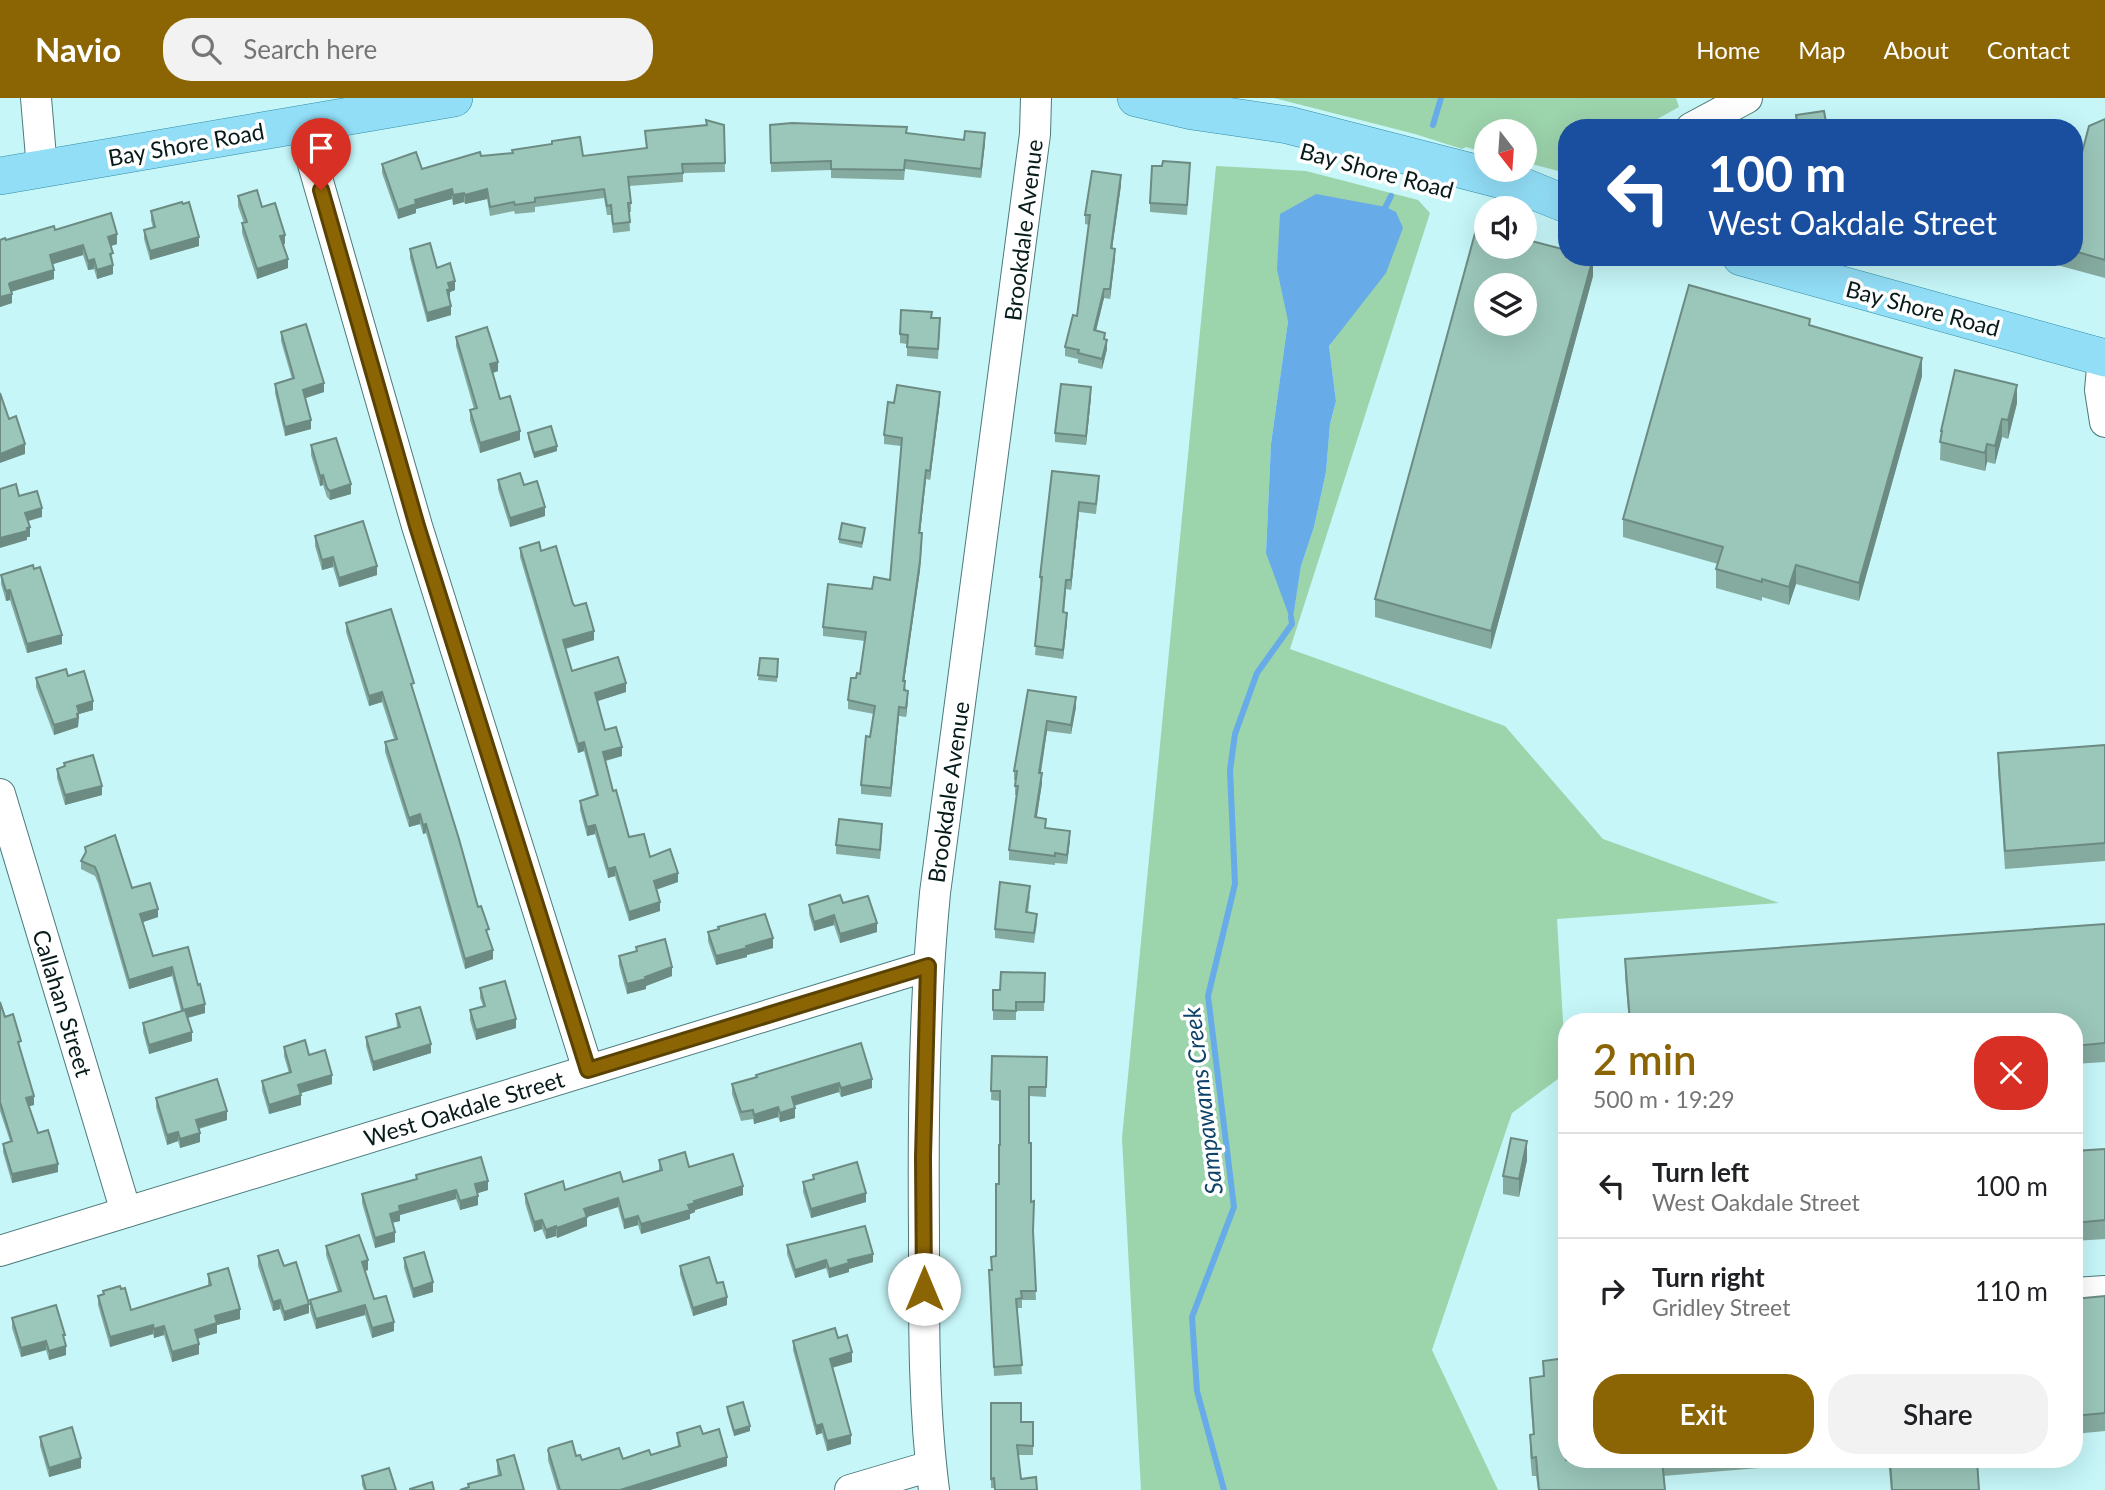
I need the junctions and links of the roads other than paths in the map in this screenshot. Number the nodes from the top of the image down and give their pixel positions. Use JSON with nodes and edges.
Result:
{"nodes":[{"id":1,"x":36,"y":98,"type":"edge"},
{"id":2,"x":454,"y":98,"type":"edge"},
{"id":3,"x":1036,"y":98,"type":"edge"},
{"id":4,"x":1136,"y":98,"type":"edge"},
{"id":5,"x":1747,"y":98,"type":"edge"},
{"id":6,"x":374,"y":105,"type":"edge"},
{"id":7,"x":1192,"y":111,"type":"junction"},
{"id":8,"x":1708,"y":119,"type":"edge"},
{"id":9,"x":304,"y":124,"type":"junction"},
{"id":10,"x":42,"y":169,"type":"junction"},
{"id":11,"x":0,"y":176,"type":"edge"},
{"id":12,"x":1558,"y":201,"type":"edge"},
{"id":13,"x":1558,"y":213,"type":"edge"},
{"id":14,"x":1774,"y":266,"type":"edge"},
{"id":15,"x":2104,"y":357,"type":"edge"},
{"id":16,"x":2105,"y":422,"type":"edge"},
{"id":17,"x":0,"y":794,"type":"edge"},
{"id":18,"x":928,"y":966,"type":"junction"},
{"id":19,"x":588,"y":1070,"type":"junction"},
{"id":20,"x":126,"y":1212,"type":"junction"},
{"id":21,"x":0,"y":1251,"type":"edge"},
{"id":22,"x":2105,"y":1291,"type":"edge"},
{"id":23,"x":2083,"y":1292,"type":"edge"},
{"id":24,"x":932,"y":1478,"type":"edge"},
{"id":25,"x":850,"y":1490,"type":"edge"}],
"edges":[{"from":1,"to":10,"type":"street"},
{"from":2,"to":6,"type":"main road","name":"Bay Shore Road"},
{"from":3,"to":18,"type":"street","name":"Brookdale Avenue"},
{"from":4,"to":7,"type":"main road","name":"Bay Shore Road"},
{"from":5,"to":8,"type":"street"},
{"from":6,"to":9,"type":"main road","name":"Bay Shore Road"},
{"from":7,"to":12,"type":"main road","name":"Bay Shore Road"},
{"from":7,"to":13,"type":"main road","name":"Bay Shore Road"},
{"from":9,"to":10,"type":"main road","name":"Bay Shore Road"},
{"from":9,"to":19,"type":"street"},
{"from":10,"to":11,"type":"main road","name":"Bay Shore Road"},
{"from":14,"to":15,"type":"main road","name":"Bay Shore Road"},
{"from":15,"to":16,"type":"street"},
{"from":17,"to":20,"type":"street","name":"Callahan Street"},
{"from":18,"to":19,"type":"street","name":"West Oakdale Street"},
{"from":18,"to":24,"type":"street","name":"Brookdale Avenue"},
{"from":19,"to":20,"type":"street","name":"West Oakdale Street"},
{"from":20,"to":21,"type":"street","name":"West Oakdale Street"},
{"from":22,"to":23,"type":"street"},
{"from":24,"to":25,"type":"street"}]}
